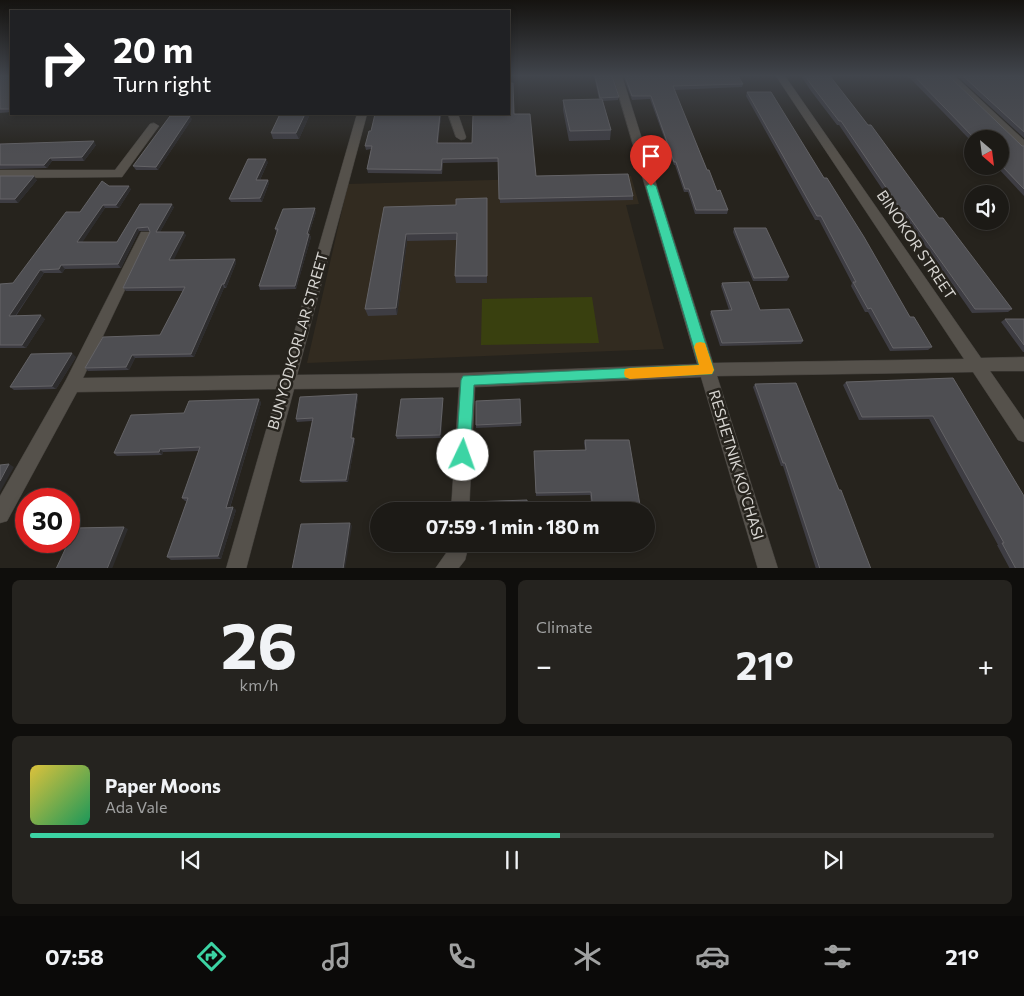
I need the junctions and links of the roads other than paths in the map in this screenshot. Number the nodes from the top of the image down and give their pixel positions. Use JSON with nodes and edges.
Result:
{"nodes":[{"id":1,"x":625,"y":103,"type":"edge"},
{"id":2,"x":799,"y":103,"type":"edge"},
{"id":3,"x":978,"y":103,"type":"edge"},
{"id":4,"x":362,"y":115,"type":"edge"},
{"id":5,"x":452,"y":115,"type":"edge"},
{"id":6,"x":154,"y":126,"type":"dead end"},
{"id":7,"x":461,"y":137,"type":"dead end"},
{"id":8,"x":1024,"y":146,"type":"edge"},
{"id":9,"x":0,"y":174,"type":"edge"},
{"id":10,"x":144,"y":236,"type":"dead end"},
{"id":11,"x":1024,"y":364,"type":"edge"},
{"id":12,"x":980,"y":366,"type":"junction"},
{"id":13,"x":707,"y":370,"type":"junction"},
{"id":14,"x":467,"y":380,"type":"junction"},
{"id":15,"x":286,"y":382,"type":"junction"},
{"id":16,"x":72,"y":385,"type":"junction"},
{"id":17,"x":1024,"y":434,"type":"edge"},
{"id":18,"x":460,"y":502,"type":"edge"},
{"id":19,"x":0,"y":514,"type":"edge"},
{"id":20,"x":458,"y":552,"type":"edge"},
{"id":21,"x":236,"y":568,"type":"edge"},
{"id":22,"x":445,"y":568,"type":"edge"},
{"id":23,"x":768,"y":568,"type":"edge"}],
"edges":[{"from":1,"to":13,"type":"street","name":"RESHETNIK KO'CHASI"},
{"from":2,"to":12,"type":"street","name":"BINOKOR STREET"},
{"from":3,"to":8,"type":"street"},
{"from":4,"to":15,"type":"street","name":"BUNYODKORLAR STREET"},
{"from":5,"to":7,"type":"street"},
{"from":6,"to":9,"type":"street"},
{"from":10,"to":16,"type":"street"},
{"from":11,"to":12,"type":"street"},
{"from":12,"to":13,"type":"street"},
{"from":12,"to":17,"type":"street","name":"BINOKOR STREET"},
{"from":13,"to":14,"type":"street"},
{"from":13,"to":23,"type":"street","name":"RESHETNIK KO'CHASI"},
{"from":14,"to":15,"type":"street"},
{"from":14,"to":18,"type":"street"},
{"from":15,"to":16,"type":"street"},
{"from":15,"to":21,"type":"street","name":"BUNYODKORLAR STREET"},
{"from":16,"to":19,"type":"street"},
{"from":20,"to":22,"type":"street"}]}
